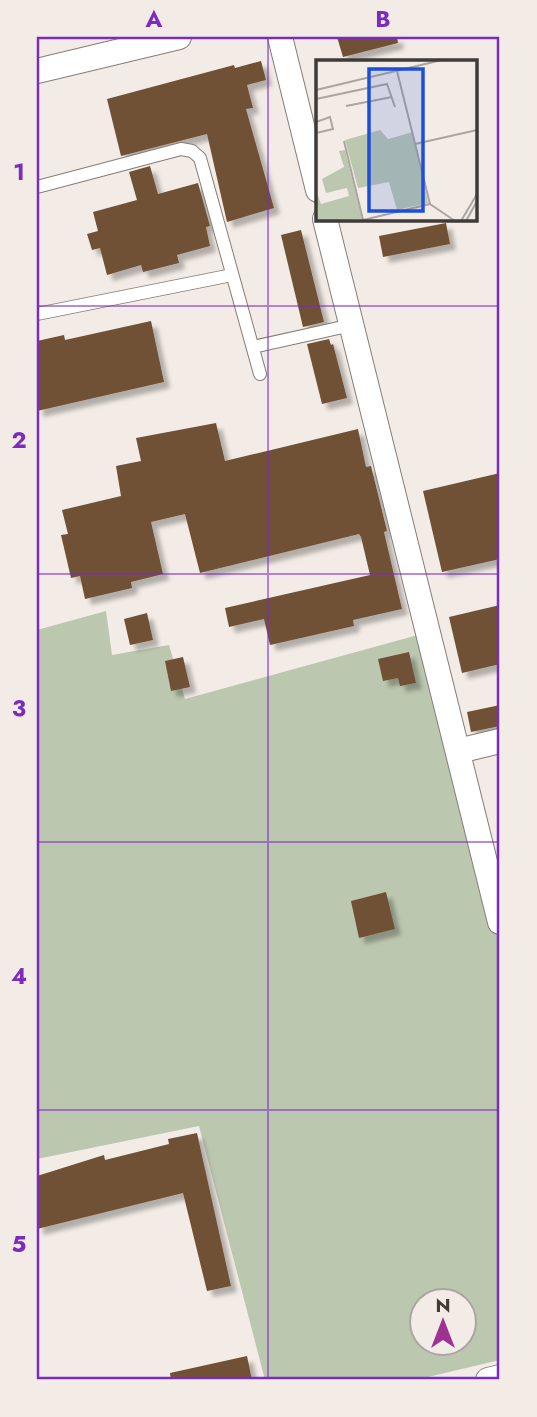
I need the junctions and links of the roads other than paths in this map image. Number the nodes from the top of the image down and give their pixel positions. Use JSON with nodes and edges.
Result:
{"nodes":[{"id":1,"x":179,"y":37,"type":"edge"},
{"id":2,"x":280,"y":37,"type":"edge"},
{"id":3,"x":37,"y":71,"type":"edge"},
{"id":4,"x":316,"y":182,"type":"edge"},
{"id":5,"x":37,"y":187,"type":"edge"},
{"id":6,"x":325,"y":220,"type":"edge"},
{"id":7,"x":232,"y":275,"type":"junction"},
{"id":8,"x":37,"y":314,"type":"edge"},
{"id":9,"x":352,"y":325,"type":"junction"},
{"id":10,"x":253,"y":347,"type":"junction"},
{"id":11,"x":260,"y":374,"type":"dead end"},
{"id":12,"x":500,"y":741,"type":"edge"},
{"id":13,"x":458,"y":751,"type":"junction"},
{"id":14,"x":500,"y":922,"type":"edge"},
{"id":15,"x":500,"y":1377,"type":"edge"},
{"id":16,"x":488,"y":1380,"type":"edge"}],
"edges":[{"from":1,"to":3,"type":"street"},
{"from":2,"to":4,"type":"street"},
{"from":5,"to":7,"type":"lane"},
{"from":6,"to":9,"type":"street"},
{"from":7,"to":8,"type":"lane"},
{"from":7,"to":10,"type":"lane"},
{"from":9,"to":10,"type":"lane"},
{"from":9,"to":13,"type":"street"},
{"from":10,"to":11,"type":"lane"},
{"from":12,"to":13,"type":"street"},
{"from":13,"to":14,"type":"street"},
{"from":15,"to":16,"type":"street"}]}
